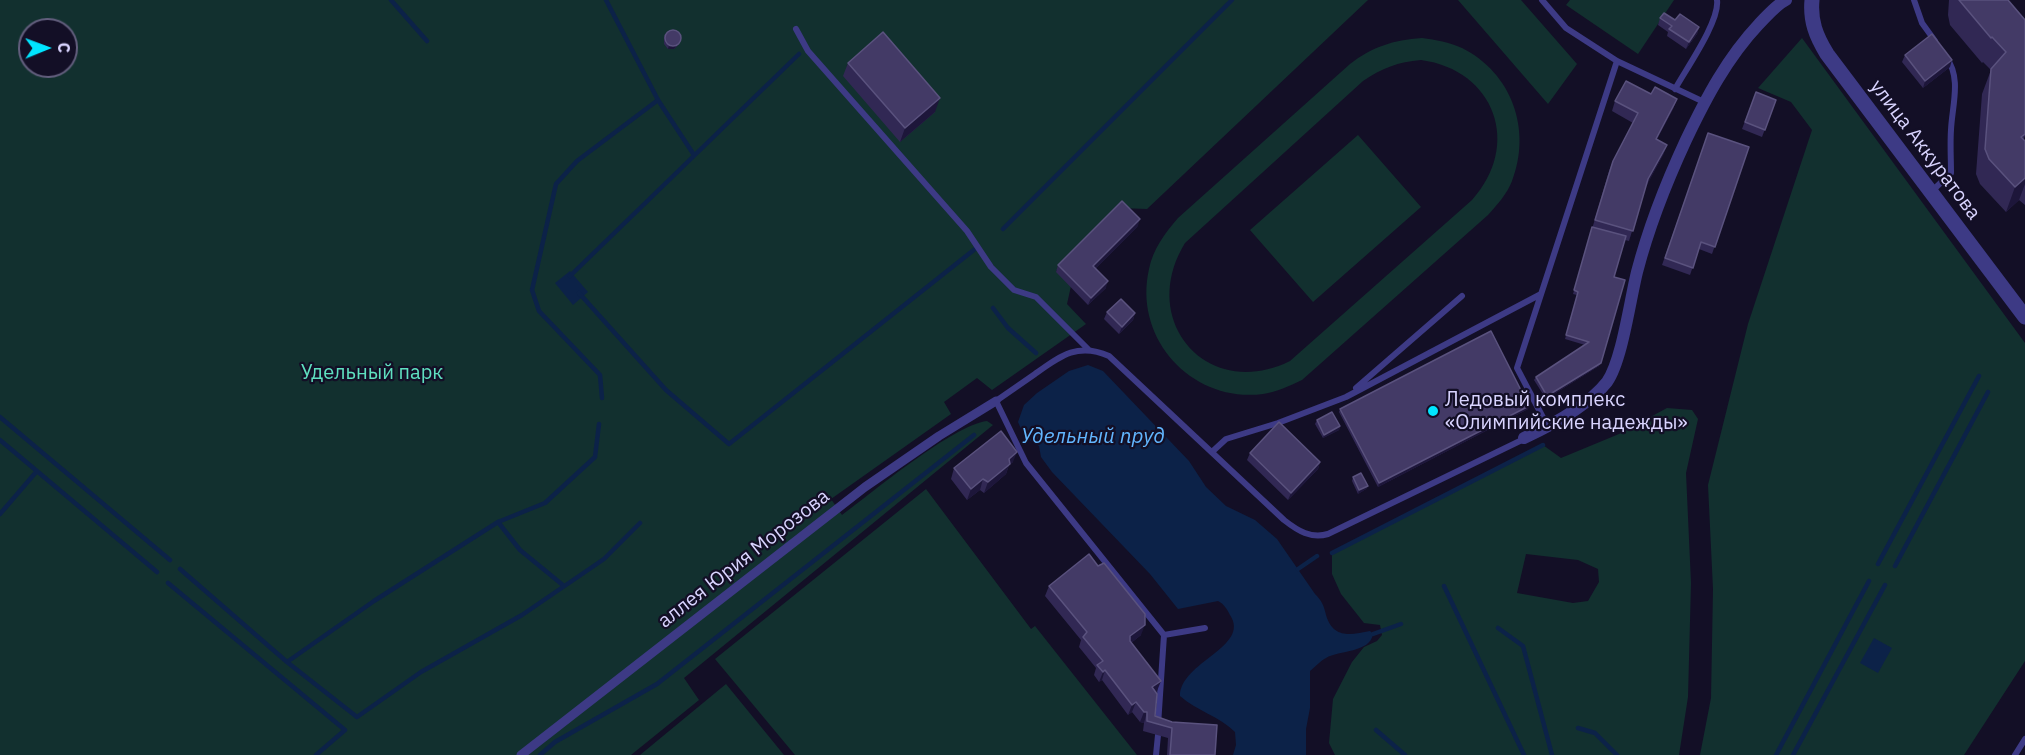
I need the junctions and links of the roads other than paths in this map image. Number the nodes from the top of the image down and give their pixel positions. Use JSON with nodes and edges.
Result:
{"nodes":[{"id":1,"x":1542,"y":0,"type":"edge"},
{"id":2,"x":1717,"y":0,"type":"edge"},
{"id":3,"x":1786,"y":0,"type":"edge"},
{"id":4,"x":1812,"y":0,"type":"edge"},
{"id":5,"x":1914,"y":0,"type":"edge"},
{"id":6,"x":796,"y":29,"type":"dead end"},
{"id":7,"x":1617,"y":61,"type":"junction"},
{"id":8,"x":1675,"y":89,"type":"junction"},
{"id":9,"x":1704,"y":102,"type":"junction"},
{"id":10,"x":1930,"y":192,"type":"junction"},
{"id":11,"x":1542,"y":294,"type":"junction"},
{"id":12,"x":1462,"y":296,"type":"dead end"},
{"id":13,"x":2025,"y":317,"type":"edge"},
{"id":14,"x":1089,"y":350,"type":"junction"},
{"id":15,"x":1349,"y":395,"type":"junction"},
{"id":16,"x":996,"y":401,"type":"junction"},
{"id":17,"x":1548,"y":427,"type":"junction"},
{"id":18,"x":1524,"y":438,"type":"joint"},
{"id":19,"x":1213,"y":451,"type":"junction"},
{"id":20,"x":1205,"y":627,"type":"dead end"},
{"id":21,"x":1164,"y":635,"type":"junction"},
{"id":22,"x":2025,"y":739,"type":"edge"},
{"id":23,"x":521,"y":755,"type":"edge"},
{"id":24,"x":1156,"y":755,"type":"edge"},
{"id":25,"x":2015,"y":755,"type":"edge"}],
"edges":[{"from":1,"to":7,"type":"lane"},
{"from":2,"to":8,"type":"lane"},
{"from":3,"to":9,"type":"street"},
{"from":4,"to":10,"type":"street","name":"улица Аккуратова"},
{"from":5,"to":10,"type":"lane"},
{"from":6,"to":14,"type":"lane"},
{"from":7,"to":8,"type":"lane"},
{"from":7,"to":11,"type":"lane"},
{"from":8,"to":9,"type":"lane"},
{"from":9,"to":17,"type":"street"},
{"from":10,"to":13,"type":"street","name":"улица Аккуратова"},
{"from":11,"to":15,"type":"lane"},
{"from":11,"to":17,"type":"lane"},
{"from":12,"to":15,"type":"lane"},
{"from":14,"to":16,"type":"lane"},
{"from":14,"to":19,"type":"lane"},
{"from":15,"to":19,"type":"lane"},
{"from":16,"to":21,"type":"lane"},
{"from":16,"to":23,"type":"street","name":"аллея Юрия Морозова"},
{"from":17,"to":18,"type":"street"},
{"from":18,"to":19,"type":"lane"},
{"from":20,"to":21,"type":"lane"},
{"from":21,"to":24,"type":"lane"},
{"from":22,"to":25,"type":"lane"}]}
